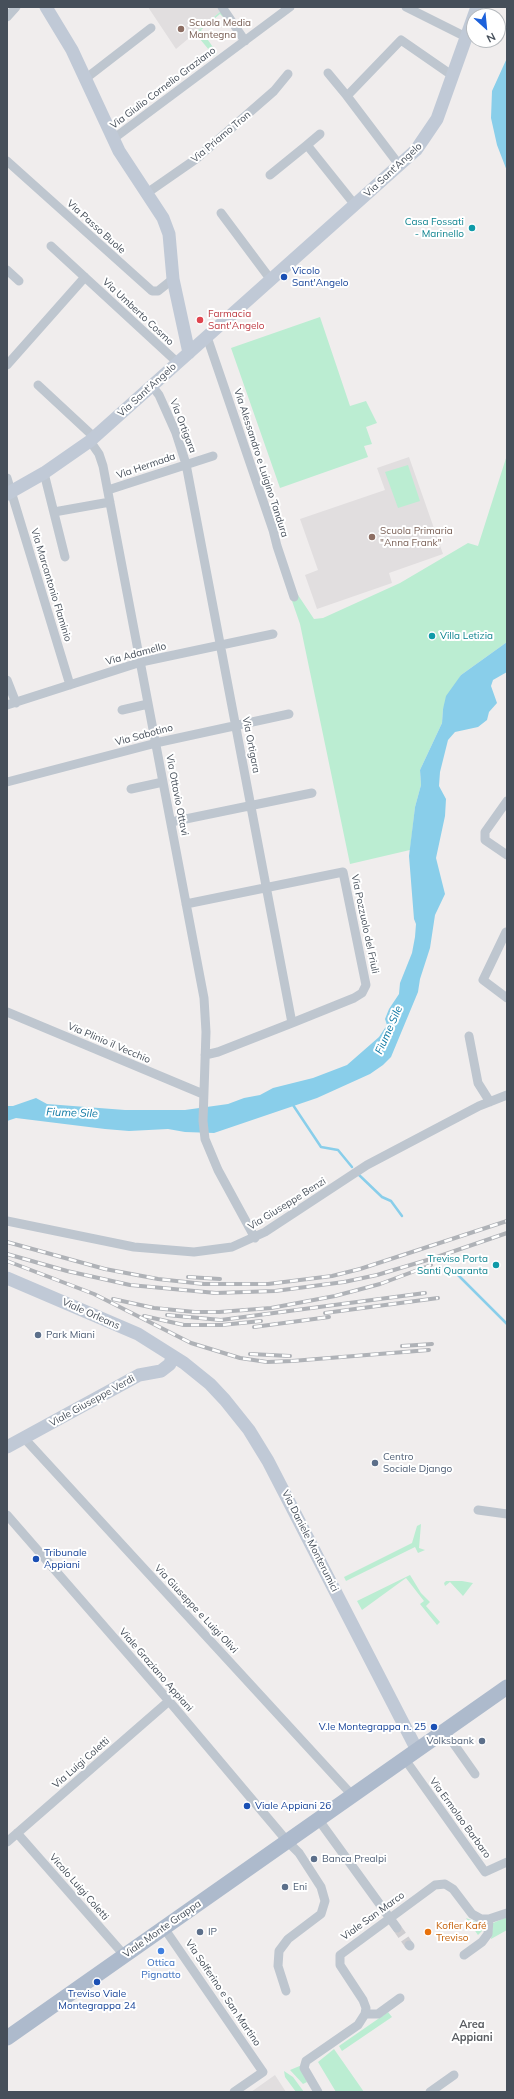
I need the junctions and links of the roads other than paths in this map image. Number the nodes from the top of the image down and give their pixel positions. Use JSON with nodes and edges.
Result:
{"nodes":[{"id":1,"x":16,"y":7,"type":"edge"},
{"id":2,"x":46,"y":7,"type":"edge"},
{"id":3,"x":222,"y":7,"type":"edge"},
{"id":4,"x":290,"y":7,"type":"edge"},
{"id":5,"x":406,"y":7,"type":"edge"},
{"id":6,"x":7,"y":17,"type":"edge"},
{"id":7,"x":151,"y":28,"type":"dead end"},
{"id":8,"x":466,"y":37,"type":"joint"},
{"id":9,"x":245,"y":41,"type":"junction"},
{"id":10,"x":328,"y":73,"type":"dead end"},
{"id":11,"x":288,"y":74,"type":"dead end"},
{"id":12,"x":453,"y":76,"type":"junction"},
{"id":13,"x":85,"y":79,"type":"junction"},
{"id":14,"x":347,"y":96,"type":"junction"},
{"id":15,"x":320,"y":134,"type":"dead end"},
{"id":16,"x":113,"y":139,"type":"junction"},
{"id":17,"x":307,"y":145,"type":"junction"},
{"id":18,"x":7,"y":162,"type":"edge"},
{"id":19,"x":400,"y":166,"type":"junction"},
{"id":20,"x":270,"y":175,"type":"dead end"},
{"id":21,"x":147,"y":192,"type":"junction"},
{"id":22,"x":355,"y":205,"type":"junction"},
{"id":23,"x":221,"y":213,"type":"dead end"},
{"id":24,"x":51,"y":246,"type":"dead end"},
{"id":25,"x":7,"y":270,"type":"edge"},
{"id":26,"x":85,"y":277,"type":"junction"},
{"id":27,"x":173,"y":279,"type":"junction"},
{"id":28,"x":271,"y":280,"type":"junction"},
{"id":29,"x":19,"y":281,"type":"dead end"},
{"id":30,"x":207,"y":337,"type":"junction"},
{"id":31,"x":189,"y":353,"type":"junction"},
{"id":32,"x":178,"y":363,"type":"junction"},
{"id":33,"x":7,"y":365,"type":"edge"},
{"id":34,"x":38,"y":385,"type":"dead end"},
{"id":35,"x":152,"y":386,"type":"junction"},
{"id":36,"x":92,"y":439,"type":"junction"},
{"id":37,"x":213,"y":456,"type":"dead end"},
{"id":38,"x":186,"y":464,"type":"junction"},
{"id":39,"x":44,"y":473,"type":"junction"},
{"id":40,"x":7,"y":478,"type":"edge"},
{"id":41,"x":108,"y":490,"type":"junction"},
{"id":42,"x":9,"y":493,"type":"edge"},
{"id":43,"x":110,"y":502,"type":"junction"},
{"id":44,"x":54,"y":512,"type":"junction"},
{"id":45,"x":66,"y":557,"type":"dead end"},
{"id":46,"x":294,"y":597,"type":"dead end"},
{"id":47,"x":273,"y":634,"type":"dead end"},
{"id":48,"x":220,"y":645,"type":"junction"},
{"id":49,"x":140,"y":662,"type":"junction"},
{"id":50,"x":7,"y":680,"type":"edge"},
{"id":51,"x":70,"y":684,"type":"junction"},
{"id":52,"x":11,"y":704,"type":"edge"},
{"id":53,"x":148,"y":704,"type":"junction"},
{"id":54,"x":122,"y":710,"type":"dead end"},
{"id":55,"x":288,"y":714,"type":"dead end"},
{"id":56,"x":236,"y":724,"type":"junction"},
{"id":57,"x":156,"y":743,"type":"junction"},
{"id":58,"x":7,"y":782,"type":"edge"},
{"id":59,"x":163,"y":782,"type":"junction"},
{"id":60,"x":131,"y":789,"type":"dead end"},
{"id":61,"x":312,"y":793,"type":"dead end"},
{"id":62,"x":507,"y":801,"type":"edge"},
{"id":63,"x":251,"y":804,"type":"junction"},
{"id":64,"x":171,"y":822,"type":"junction"},
{"id":65,"x":507,"y":855,"type":"edge"},
{"id":66,"x":266,"y":887,"type":"junction"},
{"id":67,"x":186,"y":904,"type":"junction"},
{"id":68,"x":506,"y":932,"type":"edge"},
{"id":69,"x":507,"y":998,"type":"edge"},
{"id":70,"x":7,"y":1012,"type":"edge"},
{"id":71,"x":292,"y":1023,"type":"junction"},
{"id":72,"x":469,"y":1036,"type":"dead end"},
{"id":73,"x":205,"y":1055,"type":"junction"},
{"id":74,"x":507,"y":1095,"type":"edge"},
{"id":75,"x":203,"y":1099,"type":"junction"},
{"id":76,"x":490,"y":1102,"type":"junction"},
{"id":77,"x":7,"y":1221,"type":"edge"},
{"id":78,"x":256,"y":1238,"type":"junction"},
{"id":79,"x":7,"y":1278,"type":"edge"},
{"id":80,"x":172,"y":1356,"type":"junction"},
{"id":81,"x":24,"y":1438,"type":"junction"},
{"id":82,"x":7,"y":1447,"type":"edge"},
{"id":83,"x":478,"y":1510,"type":"dead end"},
{"id":84,"x":507,"y":1514,"type":"edge"},
{"id":85,"x":7,"y":1515,"type":"edge"},
{"id":86,"x":507,"y":1687,"type":"edge"},
{"id":87,"x":169,"y":1701,"type":"junction"},
{"id":88,"x":444,"y":1730,"type":"junction"},
{"id":89,"x":416,"y":1750,"type":"junction"},
{"id":90,"x":404,"y":1758,"type":"junction"},
{"id":91,"x":475,"y":1774,"type":"dead end"},
{"id":92,"x":352,"y":1795,"type":"junction"},
{"id":93,"x":318,"y":1819,"type":"junction"},
{"id":94,"x":17,"y":1833,"type":"junction"},
{"id":95,"x":287,"y":1841,"type":"junction"},
{"id":96,"x":7,"y":1842,"type":"edge"},
{"id":97,"x":507,"y":1862,"type":"edge"},
{"id":98,"x":507,"y":1913,"type":"edge"},
{"id":99,"x":389,"y":1918,"type":"junction"},
{"id":100,"x":489,"y":1919,"type":"junction"},
{"id":101,"x":164,"y":1928,"type":"junction"},
{"id":102,"x":396,"y":1928,"type":"tunnel mouth"},
{"id":103,"x":464,"y":1955,"type":"dead end"},
{"id":104,"x":125,"y":1956,"type":"junction"},
{"id":105,"x":286,"y":1991,"type":"dead end"},
{"id":106,"x":400,"y":1998,"type":"dead end"},
{"id":107,"x":365,"y":2014,"type":"junction"},
{"id":108,"x":7,"y":2038,"type":"edge"},
{"id":109,"x":454,"y":2075,"type":"dead end"},
{"id":110,"x":234,"y":2092,"type":"edge"},
{"id":111,"x":318,"y":2092,"type":"edge"},
{"id":112,"x":430,"y":2092,"type":"edge"}],
"edges":[{"from":1,"to":6,"type":"street"},
{"from":2,"to":13,"type":"street"},
{"from":3,"to":9,"type":"street"},
{"from":4,"to":9,"type":"street","name":"Via Giulio Cornelio Graziano"},
{"from":5,"to":8,"type":"street"},
{"from":7,"to":13,"type":"street"},
{"from":8,"to":12,"type":"street","name":"Via Sant'Angelo"},
{"from":9,"to":16,"type":"street","name":"Via Giulio Cornelio Graziano"},
{"from":10,"to":14,"type":"street"},
{"from":11,"to":21,"type":"street","name":"Via Priamo Tron"},
{"from":12,"to":14,"type":"street"},
{"from":12,"to":19,"type":"street","name":"Via Sant'Angelo"},
{"from":13,"to":16,"type":"street"},
{"from":14,"to":19,"type":"street"},
{"from":15,"to":17,"type":"street"},
{"from":16,"to":21,"type":"street"},
{"from":17,"to":20,"type":"street"},
{"from":17,"to":22,"type":"street"},
{"from":18,"to":27,"type":"street","name":"Via Passo Buole"},
{"from":19,"to":22,"type":"street","name":"Via Sant'Angelo"},
{"from":21,"to":27,"type":"street"},
{"from":22,"to":28,"type":"street","name":"Via Sant'Angelo"},
{"from":23,"to":28,"type":"street"},
{"from":24,"to":26,"type":"street","name":"Via Umberto Cosmo"},
{"from":25,"to":29,"type":"street"},
{"from":26,"to":32,"type":"street","name":"Via Umberto Cosmo"},
{"from":26,"to":33,"type":"street"},
{"from":27,"to":31,"type":"street"},
{"from":28,"to":30,"type":"street","name":"Via Sant'Angelo"},
{"from":30,"to":31,"type":"street","name":"Via Sant'Angelo"},
{"from":30,"to":46,"type":"street","name":"Via Alessandro e Luigino Tandura"},
{"from":31,"to":32,"type":"street","name":"Via Sant'Angelo"},
{"from":32,"to":35,"type":"street","name":"Via Sant'Angelo"},
{"from":34,"to":36,"type":"street"},
{"from":35,"to":36,"type":"street","name":"Via Sant'Angelo"},
{"from":35,"to":38,"type":"street","name":"Via Ortigara"},
{"from":36,"to":39,"type":"street","name":"Via Sant'Angelo"},
{"from":36,"to":41,"type":"street","name":"Via Ottavio Ottavi"},
{"from":37,"to":38,"type":"street","name":"Via Hermada"},
{"from":38,"to":41,"type":"street","name":"Via Hermada"},
{"from":38,"to":48,"type":"street","name":"Via Ortigara"},
{"from":39,"to":42,"type":"street","name":"Via Sant'Angelo"},
{"from":39,"to":44,"type":"street"},
{"from":40,"to":42,"type":"street","name":"Via Marcantonio Flaminio"},
{"from":41,"to":43,"type":"street","name":"Via Ottavio Ottavi"},
{"from":42,"to":51,"type":"street","name":"Via Marcantonio Flaminio"},
{"from":43,"to":44,"type":"street"},
{"from":43,"to":49,"type":"street","name":"Via Ottavio Ottavi"},
{"from":44,"to":45,"type":"street"},
{"from":47,"to":48,"type":"street","name":"Via Adamello"},
{"from":48,"to":49,"type":"street","name":"Via Adamello"},
{"from":48,"to":56,"type":"street","name":"Via Ortigara"},
{"from":49,"to":51,"type":"street","name":"Via Adamello"},
{"from":49,"to":53,"type":"street","name":"Via Ottavio Ottavi"},
{"from":50,"to":52,"type":"street"},
{"from":51,"to":52,"type":"street","name":"Via Adamello"},
{"from":53,"to":54,"type":"street"},
{"from":53,"to":57,"type":"street","name":"Via Ottavio Ottavi"},
{"from":55,"to":56,"type":"street","name":"Via Sabotino"},
{"from":56,"to":57,"type":"street","name":"Via Sabotino"},
{"from":56,"to":63,"type":"street","name":"Via Ortigara"},
{"from":57,"to":58,"type":"street","name":"Via Sabotino"},
{"from":57,"to":59,"type":"street","name":"Via Ottavio Ottavi"},
{"from":59,"to":60,"type":"street"},
{"from":59,"to":64,"type":"street","name":"Via Ottavio Ottavi"},
{"from":61,"to":63,"type":"street"},
{"from":62,"to":65,"type":"street"},
{"from":63,"to":64,"type":"street"},
{"from":63,"to":66,"type":"street","name":"Via Ortigara"},
{"from":64,"to":67,"type":"street","name":"Via Ottavio Ottavi"},
{"from":66,"to":67,"type":"street","name":"Via Pozzuolo del Friuli"},
{"from":66,"to":71,"type":"street","name":"Via Ortigara"},
{"from":66,"to":71,"type":"street","name":"Via Pozzuolo del Friuli"},
{"from":67,"to":73,"type":"street","name":"Via Ottavio Ottavi"},
{"from":68,"to":69,"type":"street"},
{"from":70,"to":75,"type":"street","name":"Via Plinio il Vecchio"},
{"from":71,"to":73,"type":"street"},
{"from":72,"to":76,"type":"street"},
{"from":73,"to":75,"type":"street","name":"Via Ottavio Ottavi"},
{"from":74,"to":76,"type":"street","name":"Via Giuseppe Benzi"},
{"from":75,"to":78,"type":"street","name":"Via Ottavio Ottavi"},
{"from":76,"to":78,"type":"street","name":"Via Giuseppe Benzi"},
{"from":77,"to":78,"type":"street","name":"Via Giuseppe Benzi"},
{"from":79,"to":80,"type":"street","name":"Viale Orleans"},
{"from":80,"to":81,"type":"street","name":"Viale Giuseppe Verdi"},
{"from":80,"to":89,"type":"street","name":"Via Daniele Monterumici"},
{"from":81,"to":82,"type":"street","name":"Viale Giuseppe Verdi"},
{"from":81,"to":92,"type":"street","name":"Via Giuseppe e Luigi Olivi"},
{"from":83,"to":84,"type":"street"},
{"from":85,"to":87,"type":"street","name":"Viale Graziano Appiani"},
{"from":86,"to":88,"type":"main road","name":"Viale Monte Grappa"},
{"from":87,"to":94,"type":"street","name":"Via Luigi Coletti"},
{"from":87,"to":95,"type":"street","name":"Viale Graziano Appiani"},
{"from":88,"to":89,"type":"main road","name":"Viale Monte Grappa"},
{"from":88,"to":91,"type":"street"},
{"from":89,"to":90,"type":"main road","name":"Viale Monte Grappa"},
{"from":90,"to":92,"type":"main road","name":"Viale Monte Grappa"},
{"from":90,"to":97,"type":"street","name":"Via Ermolao Barbaro"},
{"from":92,"to":93,"type":"main road","name":"Viale Monte Grappa"},
{"from":93,"to":95,"type":"main road","name":"Viale Monte Grappa"},
{"from":93,"to":99,"type":"street"},
{"from":94,"to":96,"type":"street","name":"Via Luigi Coletti"},
{"from":94,"to":104,"type":"street","name":"Vicolo Luigi Coletti"},
{"from":95,"to":101,"type":"main road","name":"Viale Monte Grappa"},
{"from":95,"to":105,"type":"street","name":"Viale Graziano Appiani"},
{"from":98,"to":100,"type":"street"},
{"from":99,"to":100,"type":"street","name":"Viale San Marco"},
{"from":99,"to":102,"type":"street"},
{"from":99,"to":107,"type":"street","name":"Viale San Marco"},
{"from":100,"to":103,"type":"street"},
{"from":101,"to":104,"type":"main road","name":"Viale Monte Grappa"},
{"from":101,"to":110,"type":"street","name":"Via Solferino e San Martino"},
{"from":104,"to":108,"type":"main road","name":"Viale Monte Grappa"},
{"from":106,"to":107,"type":"street"},
{"from":107,"to":111,"type":"street"},
{"from":109,"to":112,"type":"street"}]}
